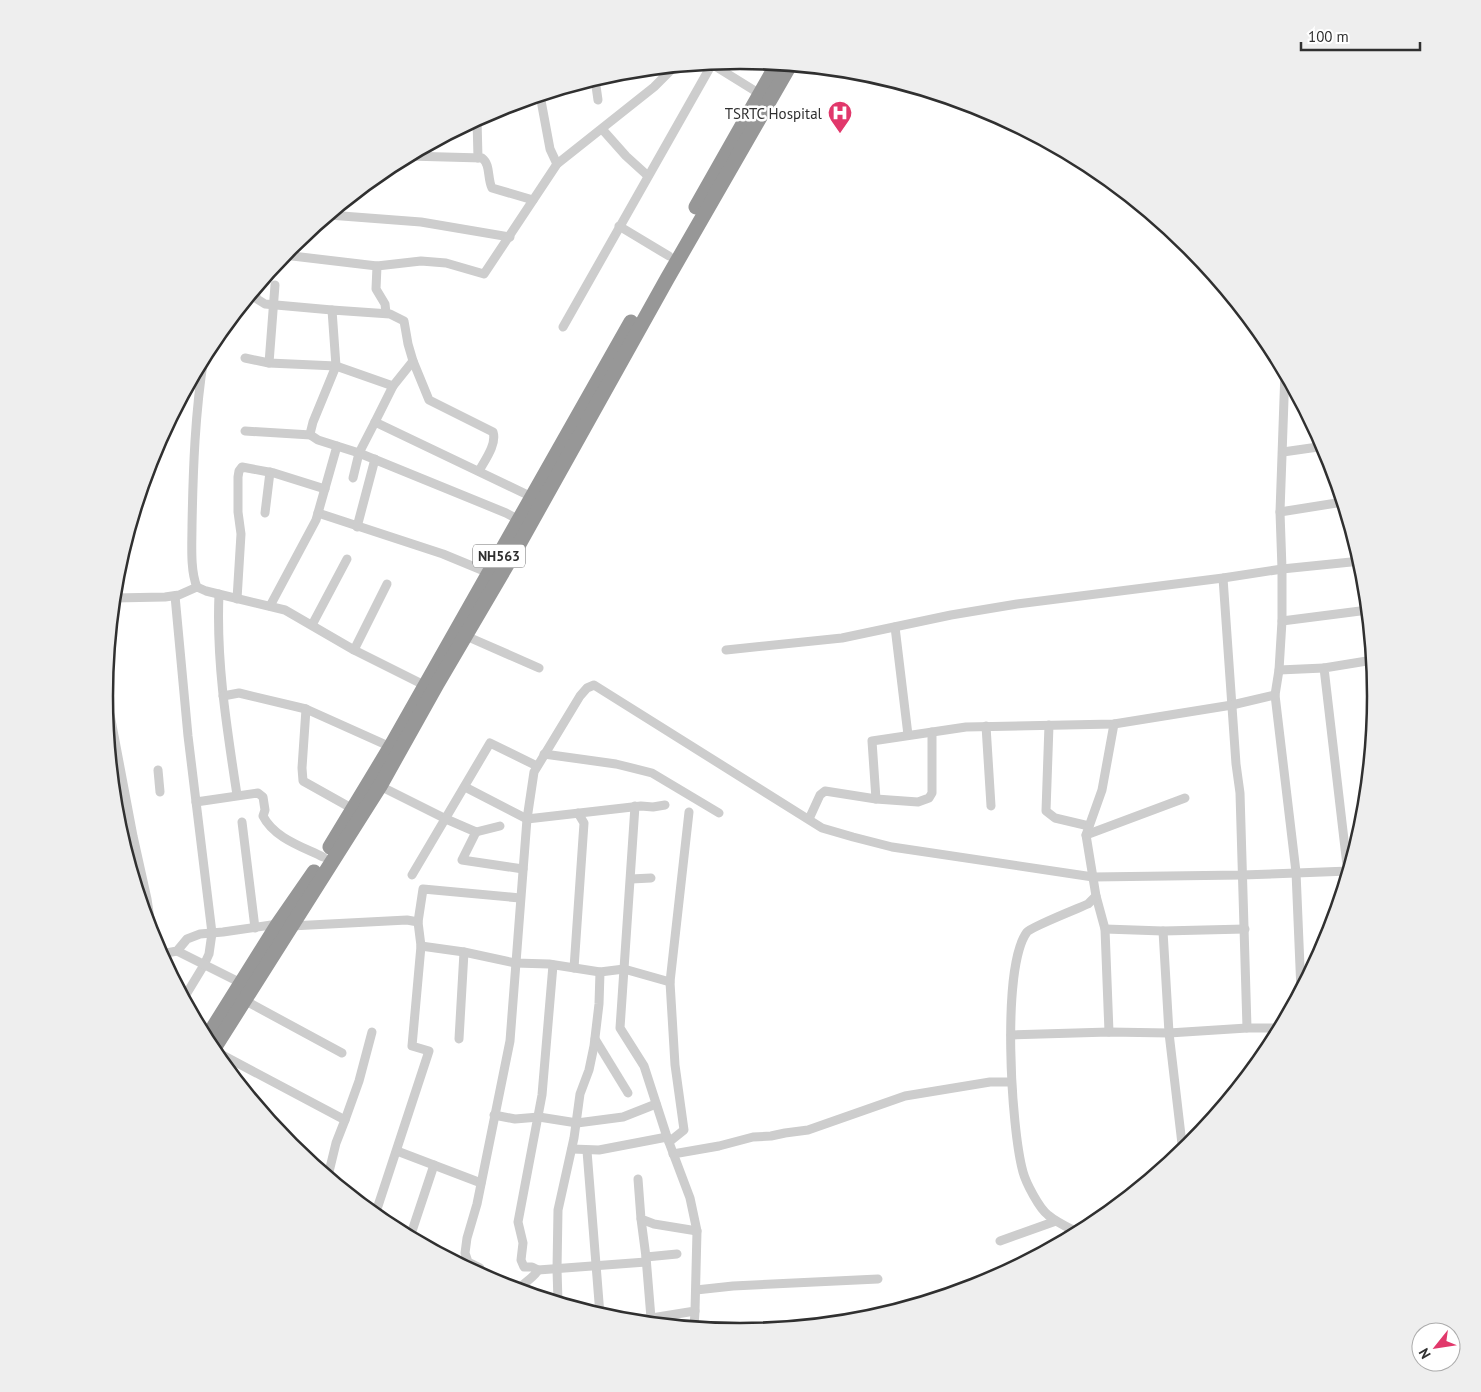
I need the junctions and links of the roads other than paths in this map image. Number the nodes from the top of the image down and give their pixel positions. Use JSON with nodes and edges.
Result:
{"nodes":[{"id":1,"x":721,"y":69,"type":"edge"},
{"id":2,"x":707,"y":70,"type":"edge"},
{"id":3,"x":774,"y":70,"type":"edge"},
{"id":4,"x":787,"y":70,"type":"edge"},
{"id":5,"x":668,"y":73,"type":"edge"},
{"id":6,"x":596,"y":86,"type":"edge"},
{"id":7,"x":760,"y":94,"type":"junction"},
{"id":8,"x":598,"y":100,"type":"dead end"},
{"id":9,"x":541,"y":101,"type":"edge"},
{"id":10,"x":476,"y":127,"type":"edge"},
{"id":11,"x":602,"y":129,"type":"junction"},
{"id":12,"x":421,"y":156,"type":"edge"},
{"id":13,"x":478,"y":158,"type":"junction"},
{"id":14,"x":557,"y":164,"type":"junction"},
{"id":15,"x":648,"y":176,"type":"junction"},
{"id":16,"x":533,"y":200,"type":"junction"},
{"id":17,"x":337,"y":216,"type":"edge"},
{"id":18,"x":619,"y":226,"type":"junction"},
{"id":19,"x":510,"y":237,"type":"junction"},
{"id":20,"x":294,"y":255,"type":"edge"},
{"id":21,"x":668,"y":256,"type":"junction"},
{"id":22,"x":377,"y":266,"type":"junction"},
{"id":23,"x":275,"y":285,"type":"dead end"},
{"id":24,"x":256,"y":298,"type":"edge"},
{"id":25,"x":274,"y":305,"type":"junction"},
{"id":26,"x":332,"y":310,"type":"junction"},
{"id":27,"x":386,"y":313,"type":"junction"},
{"id":28,"x":562,"y":327,"type":"dead end"},
{"id":29,"x":245,"y":358,"type":"dead end"},
{"id":30,"x":413,"y":361,"type":"junction"},
{"id":31,"x":269,"y":363,"type":"junction"},
{"id":32,"x":336,"y":366,"type":"junction"},
{"id":33,"x":202,"y":374,"type":"edge"},
{"id":34,"x":1285,"y":383,"type":"edge"},
{"id":35,"x":393,"y":386,"type":"junction"},
{"id":36,"x":375,"y":422,"type":"junction"},
{"id":37,"x":246,"y":431,"type":"dead end"},
{"id":38,"x":311,"y":435,"type":"junction"},
{"id":39,"x":337,"y":446,"type":"junction"},
{"id":40,"x":1316,"y":447,"type":"edge"},
{"id":41,"x":1283,"y":452,"type":"junction"},
{"id":42,"x":359,"y":453,"type":"junction"},
{"id":43,"x":375,"y":459,"type":"junction"},
{"id":44,"x":479,"y":471,"type":"junction"},
{"id":45,"x":270,"y":472,"type":"junction"},
{"id":46,"x":353,"y":478,"type":"dead end"},
{"id":47,"x":325,"y":490,"type":"junction"},
{"id":48,"x":532,"y":497,"type":"junction"},
{"id":49,"x":1337,"y":503,"type":"edge"},
{"id":50,"x":1280,"y":512,"type":"junction"},
{"id":51,"x":265,"y":513,"type":"dead end"},
{"id":52,"x":318,"y":513,"type":"junction"},
{"id":53,"x":525,"y":523,"type":"junction"},
{"id":54,"x":357,"y":527,"type":"junction"},
{"id":55,"x":347,"y":559,"type":"dead end"},
{"id":56,"x":1353,"y":562,"type":"edge"},
{"id":57,"x":1282,"y":569,"type":"junction"},
{"id":58,"x":488,"y":573,"type":"junction"},
{"id":59,"x":1223,"y":578,"type":"junction"},
{"id":60,"x":387,"y":584,"type":"dead end"},
{"id":61,"x":197,"y":587,"type":"junction"},
{"id":62,"x":219,"y":594,"type":"junction"},
{"id":63,"x":175,"y":596,"type":"junction"},
{"id":64,"x":121,"y":598,"type":"edge"},
{"id":65,"x":237,"y":599,"type":"junction"},
{"id":66,"x":270,"y":606,"type":"junction"},
{"id":67,"x":1362,"y":611,"type":"edge"},
{"id":68,"x":1282,"y":621,"type":"junction"},
{"id":69,"x":312,"y":625,"type":"junction"},
{"id":70,"x":895,"y":627,"type":"junction"},
{"id":71,"x":466,"y":636,"type":"junction"},
{"id":72,"x":354,"y":650,"type":"junction"},
{"id":73,"x":726,"y":650,"type":"dead end"},
{"id":74,"x":1366,"y":661,"type":"edge"},
{"id":75,"x":539,"y":668,"type":"dead end"},
{"id":76,"x":1324,"y":668,"type":"junction"},
{"id":77,"x":1279,"y":670,"type":"junction"},
{"id":78,"x":424,"y":685,"type":"junction"},
{"id":79,"x":1275,"y":695,"type":"junction"},
{"id":80,"x":223,"y":696,"type":"junction"},
{"id":81,"x":1232,"y":704,"type":"junction"},
{"id":82,"x":306,"y":710,"type":"junction"},
{"id":83,"x":1114,"y":724,"type":"junction"},
{"id":84,"x":1049,"y":725,"type":"junction"},
{"id":85,"x":986,"y":726,"type":"junction"},
{"id":86,"x":932,"y":732,"type":"junction"},
{"id":87,"x":908,"y":735,"type":"junction"},
{"id":88,"x":116,"y":745,"type":"edge"},
{"id":89,"x":395,"y":749,"type":"junction"},
{"id":90,"x":544,"y":754,"type":"junction"},
{"id":91,"x":537,"y":766,"type":"junction"},
{"id":92,"x":158,"y":770,"type":"dead end"},
{"id":93,"x":380,"y":786,"type":"junction"},
{"id":94,"x":465,"y":787,"type":"junction"},
{"id":95,"x":160,"y":792,"type":"dead end"},
{"id":96,"x":237,"y":795,"type":"junction"},
{"id":97,"x":1185,"y":798,"type":"dead end"},
{"id":98,"x":876,"y":799,"type":"junction"},
{"id":99,"x":196,"y":802,"type":"junction"},
{"id":100,"x":635,"y":806,"type":"junction"},
{"id":101,"x":665,"y":806,"type":"dead end"},
{"id":102,"x":991,"y":806,"type":"dead end"},
{"id":103,"x":353,"y":809,"type":"junction"},
{"id":104,"x":689,"y":812,"type":"dead end"},
{"id":105,"x":578,"y":813,"type":"junction"},
{"id":106,"x":718,"y":813,"type":"dead end"},
{"id":107,"x":527,"y":818,"type":"junction"},
{"id":108,"x":446,"y":819,"type":"junction"},
{"id":109,"x":809,"y":820,"type":"junction"},
{"id":110,"x":242,"y":822,"type":"dead end"},
{"id":111,"x":500,"y":826,"type":"dead end"},
{"id":112,"x":1088,"y":830,"type":"junction"},
{"id":113,"x":476,"y":832,"type":"junction"},
{"id":114,"x":323,"y":857,"type":"junction"},
{"id":115,"x":1346,"y":857,"type":"edge"},
{"id":116,"x":523,"y":869,"type":"junction"},
{"id":117,"x":1296,"y":872,"type":"junction"},
{"id":118,"x":1342,"y":872,"type":"edge"},
{"id":119,"x":412,"y":875,"type":"dead end"},
{"id":120,"x":1242,"y":875,"type":"junction"},
{"id":121,"x":1093,"y":876,"type":"junction"},
{"id":122,"x":651,"y":878,"type":"dead end"},
{"id":123,"x":631,"y":879,"type":"junction"},
{"id":124,"x":146,"y":895,"type":"edge"},
{"id":125,"x":1096,"y":896,"type":"junction"},
{"id":126,"x":520,"y":898,"type":"junction"},
{"id":127,"x":418,"y":922,"type":"junction"},
{"id":128,"x":285,"y":925,"type":"junction"},
{"id":129,"x":255,"y":928,"type":"junction"},
{"id":130,"x":1105,"y":929,"type":"junction"},
{"id":131,"x":1245,"y":929,"type":"junction"},
{"id":132,"x":1164,"y":931,"type":"junction"},
{"id":133,"x":212,"y":933,"type":"junction"},
{"id":134,"x":421,"y":946,"type":"junction"},
{"id":135,"x":464,"y":952,"type":"junction"},
{"id":136,"x":169,"y":953,"type":"edge"},
{"id":137,"x":170,"y":956,"type":"edge"},
{"id":138,"x":515,"y":963,"type":"junction"},
{"id":139,"x":204,"y":965,"type":"junction"},
{"id":140,"x":553,"y":965,"type":"junction"},
{"id":141,"x":574,"y":968,"type":"junction"},
{"id":142,"x":624,"y":969,"type":"junction"},
{"id":143,"x":600,"y":972,"type":"junction"},
{"id":144,"x":1300,"y":980,"type":"edge"},
{"id":145,"x":670,"y":982,"type":"junction"},
{"id":146,"x":246,"y":991,"type":"junction"},
{"id":147,"x":188,"y":992,"type":"edge"},
{"id":148,"x":1247,"y":1028,"type":"junction"},
{"id":149,"x":1272,"y":1028,"type":"edge"},
{"id":150,"x":211,"y":1032,"type":"edge"},
{"id":151,"x":372,"y":1032,"type":"dead end"},
{"id":152,"x":1109,"y":1032,"type":"junction"},
{"id":153,"x":1169,"y":1033,"type":"junction"},
{"id":154,"x":1011,"y":1035,"type":"junction"},
{"id":155,"x":595,"y":1038,"type":"junction"},
{"id":156,"x":459,"y":1039,"type":"dead end"},
{"id":157,"x":218,"y":1042,"type":"edge"},
{"id":158,"x":342,"y":1053,"type":"dead end"},
{"id":159,"x":229,"y":1059,"type":"edge"},
{"id":160,"x":1011,"y":1082,"type":"junction"},
{"id":161,"x":628,"y":1092,"type":"dead end"},
{"id":162,"x":656,"y":1104,"type":"junction"},
{"id":163,"x":494,"y":1115,"type":"junction"},
{"id":164,"x":539,"y":1117,"type":"junction"},
{"id":165,"x":345,"y":1120,"type":"junction"},
{"id":166,"x":577,"y":1123,"type":"junction"},
{"id":167,"x":668,"y":1140,"type":"junction"},
{"id":168,"x":1182,"y":1142,"type":"edge"},
{"id":169,"x":572,"y":1149,"type":"junction"},
{"id":170,"x":397,"y":1151,"type":"junction"},
{"id":171,"x":587,"y":1151,"type":"junction"},
{"id":172,"x":674,"y":1154,"type":"junction"},
{"id":173,"x":434,"y":1165,"type":"junction"},
{"id":174,"x":329,"y":1170,"type":"edge"},
{"id":175,"x":638,"y":1179,"type":"dead end"},
{"id":176,"x":480,"y":1183,"type":"junction"},
{"id":177,"x":378,"y":1208,"type":"edge"},
{"id":178,"x":641,"y":1219,"type":"junction"},
{"id":179,"x":1056,"y":1221,"type":"junction"},
{"id":180,"x":1071,"y":1229,"type":"edge"},
{"id":181,"x":412,"y":1230,"type":"edge"},
{"id":182,"x":697,"y":1231,"type":"junction"},
{"id":183,"x":1000,"y":1242,"type":"dead end"},
{"id":184,"x":677,"y":1254,"type":"dead end"},
{"id":185,"x":646,"y":1259,"type":"junction"},
{"id":186,"x":468,"y":1261,"type":"edge"},
{"id":187,"x":596,"y":1267,"type":"junction"},
{"id":188,"x":557,"y":1268,"type":"junction"},
{"id":189,"x":538,"y":1270,"type":"junction"},
{"id":190,"x":878,"y":1279,"type":"dead end"},
{"id":191,"x":522,"y":1284,"type":"edge"},
{"id":192,"x":696,"y":1290,"type":"junction"},
{"id":193,"x":558,"y":1296,"type":"edge"},
{"id":194,"x":599,"y":1307,"type":"edge"},
{"id":195,"x":696,"y":1311,"type":"junction"},
{"id":196,"x":652,"y":1317,"type":"edge"},
{"id":197,"x":656,"y":1317,"type":"edge"},
{"id":198,"x":695,"y":1322,"type":"edge"}],
"edges":[{"from":1,"to":7,"type":"street"},
{"from":2,"to":15,"type":"street"},
{"from":3,"to":7,"type":"highway","number":"NH563"},
{"from":4,"to":53,"type":"highway","number":"NH563"},
{"from":5,"to":11,"type":"street"},
{"from":6,"to":8,"type":"street"},
{"from":7,"to":21,"type":"highway","number":"NH563"},
{"from":9,"to":14,"type":"street"},
{"from":10,"to":13,"type":"street"},
{"from":11,"to":14,"type":"street"},
{"from":11,"to":15,"type":"street"},
{"from":12,"to":13,"type":"street"},
{"from":13,"to":16,"type":"street"},
{"from":14,"to":16,"type":"street"},
{"from":15,"to":18,"type":"street"},
{"from":16,"to":19,"type":"street"},
{"from":17,"to":19,"type":"street"},
{"from":18,"to":21,"type":"street"},
{"from":18,"to":28,"type":"street"},
{"from":19,"to":22,"type":"street"},
{"from":20,"to":22,"type":"street"},
{"from":21,"to":48,"type":"highway","number":"NH563"},
{"from":22,"to":27,"type":"street"},
{"from":23,"to":25,"type":"street"},
{"from":24,"to":25,"type":"street"},
{"from":25,"to":26,"type":"street"},
{"from":25,"to":31,"type":"street"},
{"from":26,"to":27,"type":"street"},
{"from":26,"to":32,"type":"street"},
{"from":27,"to":30,"type":"street"},
{"from":29,"to":31,"type":"street"},
{"from":30,"to":35,"type":"street"},
{"from":30,"to":44,"type":"street"},
{"from":31,"to":32,"type":"street"},
{"from":32,"to":35,"type":"street"},
{"from":32,"to":38,"type":"street"},
{"from":33,"to":61,"type":"street"},
{"from":34,"to":41,"type":"street"},
{"from":35,"to":36,"type":"street"},
{"from":36,"to":42,"type":"street"},
{"from":36,"to":44,"type":"street"},
{"from":37,"to":38,"type":"street"},
{"from":38,"to":39,"type":"street"},
{"from":39,"to":42,"type":"street"},
{"from":39,"to":47,"type":"street"},
{"from":40,"to":41,"type":"street"},
{"from":41,"to":50,"type":"street"},
{"from":42,"to":43,"type":"street"},
{"from":42,"to":46,"type":"street"},
{"from":43,"to":53,"type":"street"},
{"from":43,"to":54,"type":"street"},
{"from":44,"to":48,"type":"street"},
{"from":45,"to":47,"type":"street"},
{"from":45,"to":51,"type":"street"},
{"from":45,"to":65,"type":"street"},
{"from":47,"to":52,"type":"street"},
{"from":48,"to":53,"type":"highway","number":"NH563"},
{"from":49,"to":50,"type":"street"},
{"from":50,"to":57,"type":"street"},
{"from":52,"to":54,"type":"street"},
{"from":52,"to":66,"type":"street"},
{"from":53,"to":58,"type":"highway","number":"NH563"},
{"from":53,"to":71,"type":"highway","number":"NH563"},
{"from":54,"to":58,"type":"street"},
{"from":55,"to":69,"type":"street"},
{"from":56,"to":57,"type":"street"},
{"from":57,"to":59,"type":"street"},
{"from":57,"to":68,"type":"street"},
{"from":58,"to":78,"type":"highway","number":"NH563"},
{"from":59,"to":70,"type":"street"},
{"from":59,"to":81,"type":"street"},
{"from":60,"to":72,"type":"street"},
{"from":61,"to":62,"type":"street"},
{"from":61,"to":63,"type":"street"},
{"from":62,"to":65,"type":"street"},
{"from":62,"to":80,"type":"street"},
{"from":63,"to":64,"type":"street"},
{"from":63,"to":99,"type":"street"},
{"from":65,"to":66,"type":"street"},
{"from":66,"to":69,"type":"street"},
{"from":67,"to":68,"type":"street"},
{"from":68,"to":77,"type":"street"},
{"from":69,"to":72,"type":"street"},
{"from":70,"to":73,"type":"street"},
{"from":70,"to":87,"type":"street"},
{"from":71,"to":75,"type":"street"},
{"from":71,"to":89,"type":"highway","number":"NH563"},
{"from":72,"to":78,"type":"street"},
{"from":74,"to":76,"type":"street"},
{"from":76,"to":77,"type":"street"},
{"from":76,"to":115,"type":"street"},
{"from":77,"to":79,"type":"street"},
{"from":78,"to":89,"type":"highway","number":"NH563"},
{"from":79,"to":81,"type":"street"},
{"from":79,"to":117,"type":"street"},
{"from":80,"to":82,"type":"street"},
{"from":80,"to":96,"type":"street"},
{"from":81,"to":83,"type":"street"},
{"from":81,"to":120,"type":"street"},
{"from":82,"to":89,"type":"street"},
{"from":82,"to":103,"type":"street"},
{"from":83,"to":84,"type":"street"},
{"from":83,"to":112,"type":"street"},
{"from":84,"to":85,"type":"street"},
{"from":84,"to":112,"type":"street"},
{"from":85,"to":86,"type":"street"},
{"from":85,"to":102,"type":"street"},
{"from":86,"to":87,"type":"street"},
{"from":86,"to":98,"type":"street"},
{"from":87,"to":98,"type":"street"},
{"from":88,"to":124,"type":"street"},
{"from":89,"to":93,"type":"highway","number":"NH563"},
{"from":89,"to":103,"type":"highway","number":"NH563"},
{"from":90,"to":91,"type":"street"},
{"from":90,"to":106,"type":"street"},
{"from":90,"to":109,"type":"street"},
{"from":91,"to":94,"type":"street"},
{"from":91,"to":107,"type":"street"},
{"from":92,"to":95,"type":"street"},
{"from":93,"to":108,"type":"street"},
{"from":93,"to":128,"type":"highway","number":"NH563"},
{"from":94,"to":107,"type":"street"},
{"from":94,"to":108,"type":"street"},
{"from":96,"to":99,"type":"street"},
{"from":96,"to":114,"type":"street"},
{"from":97,"to":112,"type":"street"},
{"from":98,"to":109,"type":"street"},
{"from":99,"to":133,"type":"street"},
{"from":100,"to":101,"type":"street"},
{"from":100,"to":105,"type":"street"},
{"from":100,"to":123,"type":"street"},
{"from":103,"to":114,"type":"highway","number":"NH563"},
{"from":104,"to":145,"type":"street"},
{"from":105,"to":107,"type":"street"},
{"from":105,"to":141,"type":"street"},
{"from":107,"to":116,"type":"street"},
{"from":108,"to":113,"type":"street"},
{"from":108,"to":119,"type":"street"},
{"from":109,"to":121,"type":"street"},
{"from":110,"to":129,"type":"street"},
{"from":111,"to":113,"type":"street"},
{"from":112,"to":121,"type":"street"},
{"from":113,"to":116,"type":"street"},
{"from":114,"to":128,"type":"highway","number":"NH563"},
{"from":116,"to":126,"type":"street"},
{"from":117,"to":118,"type":"street"},
{"from":117,"to":120,"type":"street"},
{"from":117,"to":144,"type":"street"},
{"from":120,"to":121,"type":"street"},
{"from":120,"to":131,"type":"street"},
{"from":121,"to":125,"type":"street"},
{"from":122,"to":123,"type":"street"},
{"from":123,"to":142,"type":"street"},
{"from":125,"to":130,"type":"street"},
{"from":125,"to":154,"type":"street"},
{"from":126,"to":127,"type":"street"},
{"from":126,"to":138,"type":"street"},
{"from":127,"to":128,"type":"street"},
{"from":127,"to":134,"type":"street"},
{"from":128,"to":129,"type":"street"},
{"from":128,"to":146,"type":"highway","number":"NH563"},
{"from":129,"to":133,"type":"street"},
{"from":130,"to":132,"type":"street"},
{"from":130,"to":152,"type":"street"},
{"from":131,"to":132,"type":"street"},
{"from":131,"to":148,"type":"street"},
{"from":132,"to":153,"type":"street"},
{"from":133,"to":136,"type":"street"},
{"from":133,"to":139,"type":"street"},
{"from":134,"to":135,"type":"street"},
{"from":134,"to":170,"type":"street"},
{"from":135,"to":138,"type":"street"},
{"from":135,"to":156,"type":"street"},
{"from":137,"to":139,"type":"street"},
{"from":138,"to":140,"type":"street"},
{"from":138,"to":163,"type":"street"},
{"from":139,"to":146,"type":"street"},
{"from":139,"to":147,"type":"street"},
{"from":140,"to":141,"type":"street"},
{"from":140,"to":164,"type":"street"},
{"from":141,"to":143,"type":"street"},
{"from":142,"to":143,"type":"street"},
{"from":142,"to":145,"type":"street"},
{"from":142,"to":162,"type":"street"},
{"from":143,"to":155,"type":"street"},
{"from":145,"to":167,"type":"street"},
{"from":146,"to":150,"type":"highway","number":"NH563"},
{"from":146,"to":157,"type":"highway","number":"NH563"},
{"from":146,"to":158,"type":"street"},
{"from":148,"to":149,"type":"street"},
{"from":148,"to":153,"type":"street"},
{"from":151,"to":165,"type":"street"},
{"from":152,"to":153,"type":"street"},
{"from":152,"to":154,"type":"street"},
{"from":153,"to":168,"type":"street"},
{"from":154,"to":160,"type":"street"},
{"from":155,"to":161,"type":"street"},
{"from":155,"to":166,"type":"street"},
{"from":159,"to":165,"type":"street"},
{"from":160,"to":172,"type":"street"},
{"from":160,"to":179,"type":"street"},
{"from":162,"to":166,"type":"street"},
{"from":162,"to":167,"type":"street"},
{"from":163,"to":164,"type":"street"},
{"from":163,"to":176,"type":"street"},
{"from":164,"to":166,"type":"street"},
{"from":164,"to":189,"type":"street"},
{"from":165,"to":174,"type":"street"},
{"from":166,"to":169,"type":"street"},
{"from":167,"to":171,"type":"street"},
{"from":167,"to":172,"type":"street"},
{"from":169,"to":171,"type":"street"},
{"from":169,"to":188,"type":"street"},
{"from":170,"to":173,"type":"street"},
{"from":170,"to":177,"type":"street"},
{"from":171,"to":187,"type":"street"},
{"from":172,"to":182,"type":"street"},
{"from":173,"to":176,"type":"street"},
{"from":173,"to":181,"type":"street"},
{"from":175,"to":178,"type":"street"},
{"from":176,"to":186,"type":"street"},
{"from":178,"to":182,"type":"street"},
{"from":178,"to":185,"type":"street"},
{"from":179,"to":180,"type":"street"},
{"from":179,"to":183,"type":"street"},
{"from":182,"to":192,"type":"street"},
{"from":184,"to":185,"type":"street"},
{"from":185,"to":187,"type":"street"},
{"from":185,"to":196,"type":"street"},
{"from":187,"to":188,"type":"street"},
{"from":187,"to":194,"type":"street"},
{"from":188,"to":189,"type":"street"},
{"from":188,"to":193,"type":"street"},
{"from":189,"to":191,"type":"street"},
{"from":190,"to":192,"type":"street"},
{"from":192,"to":195,"type":"street"},
{"from":195,"to":197,"type":"street"},
{"from":195,"to":198,"type":"street"}]}
